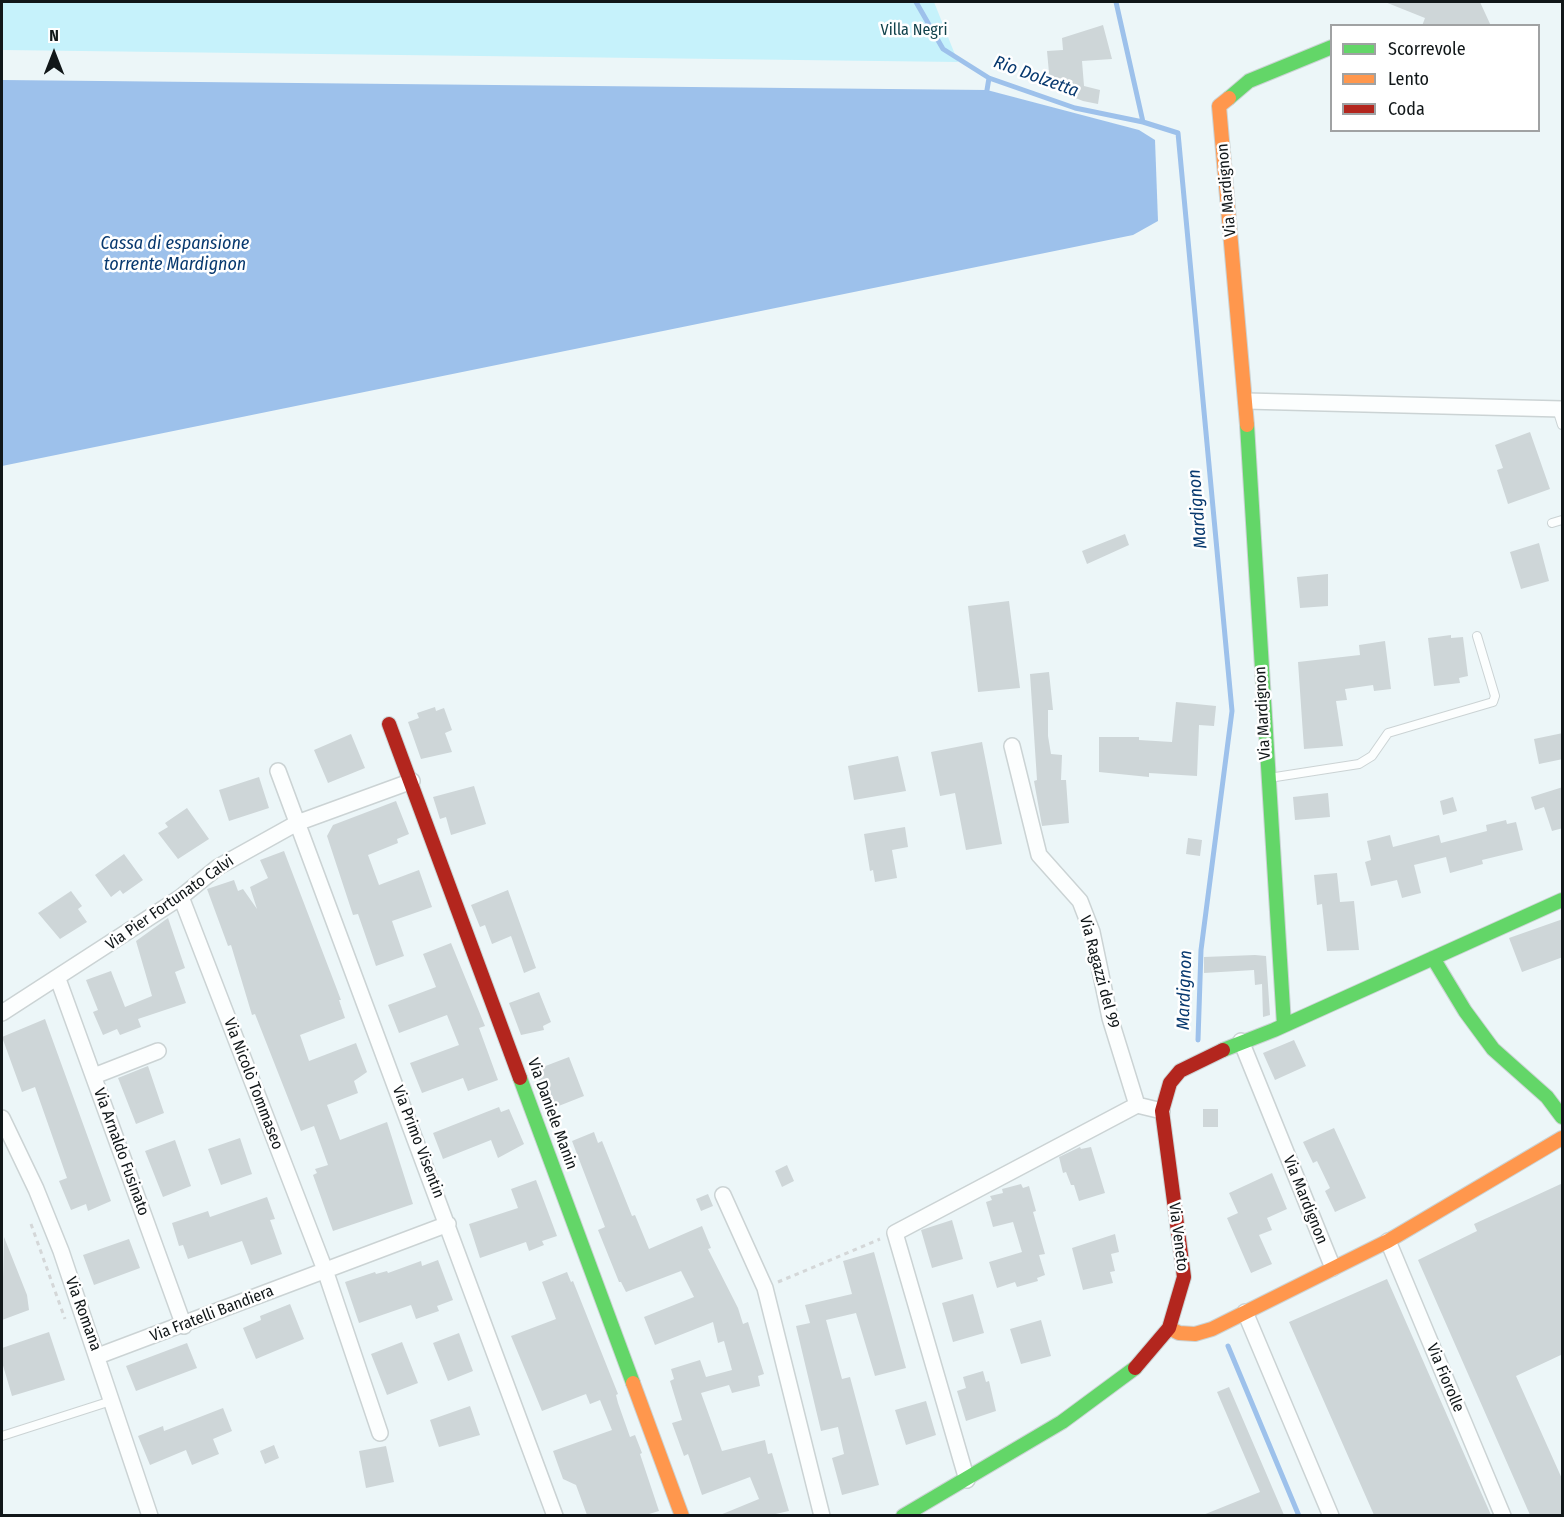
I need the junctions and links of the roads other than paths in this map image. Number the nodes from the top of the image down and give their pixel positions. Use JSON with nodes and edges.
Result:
{"nodes":[{"id":1,"x":1330,"y":48,"type":"edge"},
{"id":2,"x":1246,"y":401,"type":"junction"},
{"id":3,"x":1560,"y":409,"type":"edge"},
{"id":4,"x":1563,"y":425,"type":"edge"},
{"id":5,"x":1563,"y":520,"type":"edge"},
{"id":6,"x":1552,"y":523,"type":"dead end"},
{"id":7,"x":1477,"y":636,"type":"dead end"},
{"id":8,"x":389,"y":724,"type":"dead end"},
{"id":9,"x":1012,"y":746,"type":"dead end"},
{"id":10,"x":278,"y":771,"type":"dead end"},
{"id":11,"x":1267,"y":778,"type":"junction"},
{"id":12,"x":412,"y":781,"type":"junction"},
{"id":13,"x":297,"y":823,"type":"junction"},
{"id":14,"x":181,"y":897,"type":"junction"},
{"id":15,"x":1563,"y":900,"type":"edge"},
{"id":16,"x":1433,"y":958,"type":"junction"},
{"id":17,"x":58,"y":979,"type":"junction"},
{"id":18,"x":2,"y":1012,"type":"edge"},
{"id":19,"x":1284,"y":1025,"type":"junction"},
{"id":20,"x":1241,"y":1041,"type":"junction"},
{"id":21,"x":158,"y":1051,"type":"dead end"},
{"id":22,"x":94,"y":1076,"type":"junction"},
{"id":23,"x":1137,"y":1106,"type":"junction"},
{"id":24,"x":1162,"y":1111,"type":"junction"},
{"id":25,"x":1563,"y":1117,"type":"edge"},
{"id":26,"x":2,"y":1118,"type":"edge"},
{"id":27,"x":1563,"y":1138,"type":"edge"},
{"id":28,"x":723,"y":1195,"type":"dead end"},
{"id":29,"x":448,"y":1224,"type":"junction"},
{"id":30,"x":1388,"y":1241,"type":"junction"},
{"id":31,"x":1333,"y":1268,"type":"junction"},
{"id":32,"x":325,"y":1270,"type":"junction"},
{"id":33,"x":1245,"y":1312,"type":"junction"},
{"id":34,"x":184,"y":1326,"type":"junction"},
{"id":35,"x":1169,"y":1328,"type":"junction"},
{"id":36,"x":98,"y":1356,"type":"junction"},
{"id":37,"x":113,"y":1400,"type":"junction"},
{"id":38,"x":380,"y":1433,"type":"dead end"},
{"id":39,"x":2,"y":1436,"type":"edge"},
{"id":40,"x":967,"y":1480,"type":"junction"},
{"id":41,"x":150,"y":1515,"type":"edge"},
{"id":42,"x":555,"y":1515,"type":"edge"},
{"id":43,"x":682,"y":1515,"type":"edge"},
{"id":44,"x":822,"y":1515,"type":"edge"},
{"id":45,"x":903,"y":1515,"type":"edge"},
{"id":46,"x":1331,"y":1515,"type":"edge"},
{"id":47,"x":1503,"y":1515,"type":"edge"}],
"edges":[{"from":1,"to":2,"type":"street","name":"Via Mardignon"},
{"from":2,"to":3,"type":"street"},
{"from":2,"to":11,"type":"street","name":"Via Mardignon"},
{"from":3,"to":4,"type":"lane"},
{"from":5,"to":6,"type":"lane"},
{"from":7,"to":11,"type":"lane"},
{"from":8,"to":12,"type":"street","name":"Via Daniele Manin"},
{"from":9,"to":23,"type":"street","name":"Via Ragazzi del 99"},
{"from":10,"to":13,"type":"street","name":"Via Primo Visentin"},
{"from":11,"to":19,"type":"street","name":"Via Mardignon"},
{"from":12,"to":13,"type":"street","name":"Via Pier Fortunato Calvi"},
{"from":12,"to":43,"type":"street","name":"Via Daniele Manin"},
{"from":13,"to":14,"type":"street","name":"Via Pier Fortunato Calvi"},
{"from":13,"to":29,"type":"street","name":"Via Primo Visentin"},
{"from":14,"to":17,"type":"street","name":"Via Pier Fortunato Calvi"},
{"from":14,"to":32,"type":"street","name":"Via Nicolò Tommaseo"},
{"from":15,"to":16,"type":"street"},
{"from":16,"to":19,"type":"street"},
{"from":16,"to":25,"type":"street"},
{"from":17,"to":18,"type":"street","name":"Via Pier Fortunato Calvi"},
{"from":17,"to":22,"type":"street","name":"Via Arnaldo Fusinato"},
{"from":19,"to":20,"type":"street"},
{"from":20,"to":24,"type":"street","name":"Via Veneto"},
{"from":20,"to":31,"type":"street","name":"Via Mardignon"},
{"from":21,"to":22,"type":"street"},
{"from":22,"to":34,"type":"street","name":"Via Arnaldo Fusinato"},
{"from":23,"to":24,"type":"street"},
{"from":23,"to":40,"type":"street"},
{"from":24,"to":35,"type":"street","name":"Via Veneto"},
{"from":26,"to":36,"type":"street","name":"Via Romana"},
{"from":27,"to":30,"type":"street"},
{"from":28,"to":44,"type":"street"},
{"from":29,"to":32,"type":"street","name":"Via Fratelli Bandiera"},
{"from":29,"to":42,"type":"street","name":"Via Primo Visentin"},
{"from":30,"to":31,"type":"street"},
{"from":30,"to":47,"type":"street","name":"Via Fiorolle"},
{"from":31,"to":33,"type":"street"},
{"from":32,"to":34,"type":"street","name":"Via Fratelli Bandiera"},
{"from":32,"to":38,"type":"street"},
{"from":33,"to":35,"type":"street"},
{"from":33,"to":46,"type":"street"},
{"from":34,"to":36,"type":"street","name":"Via Fratelli Bandiera"},
{"from":35,"to":40,"type":"street","name":"Via Veneto"},
{"from":36,"to":37,"type":"street","name":"Via Romana"},
{"from":37,"to":39,"type":"lane"},
{"from":37,"to":41,"type":"street","name":"Via Romana"},
{"from":40,"to":45,"type":"street","name":"Via Veneto"}]}
